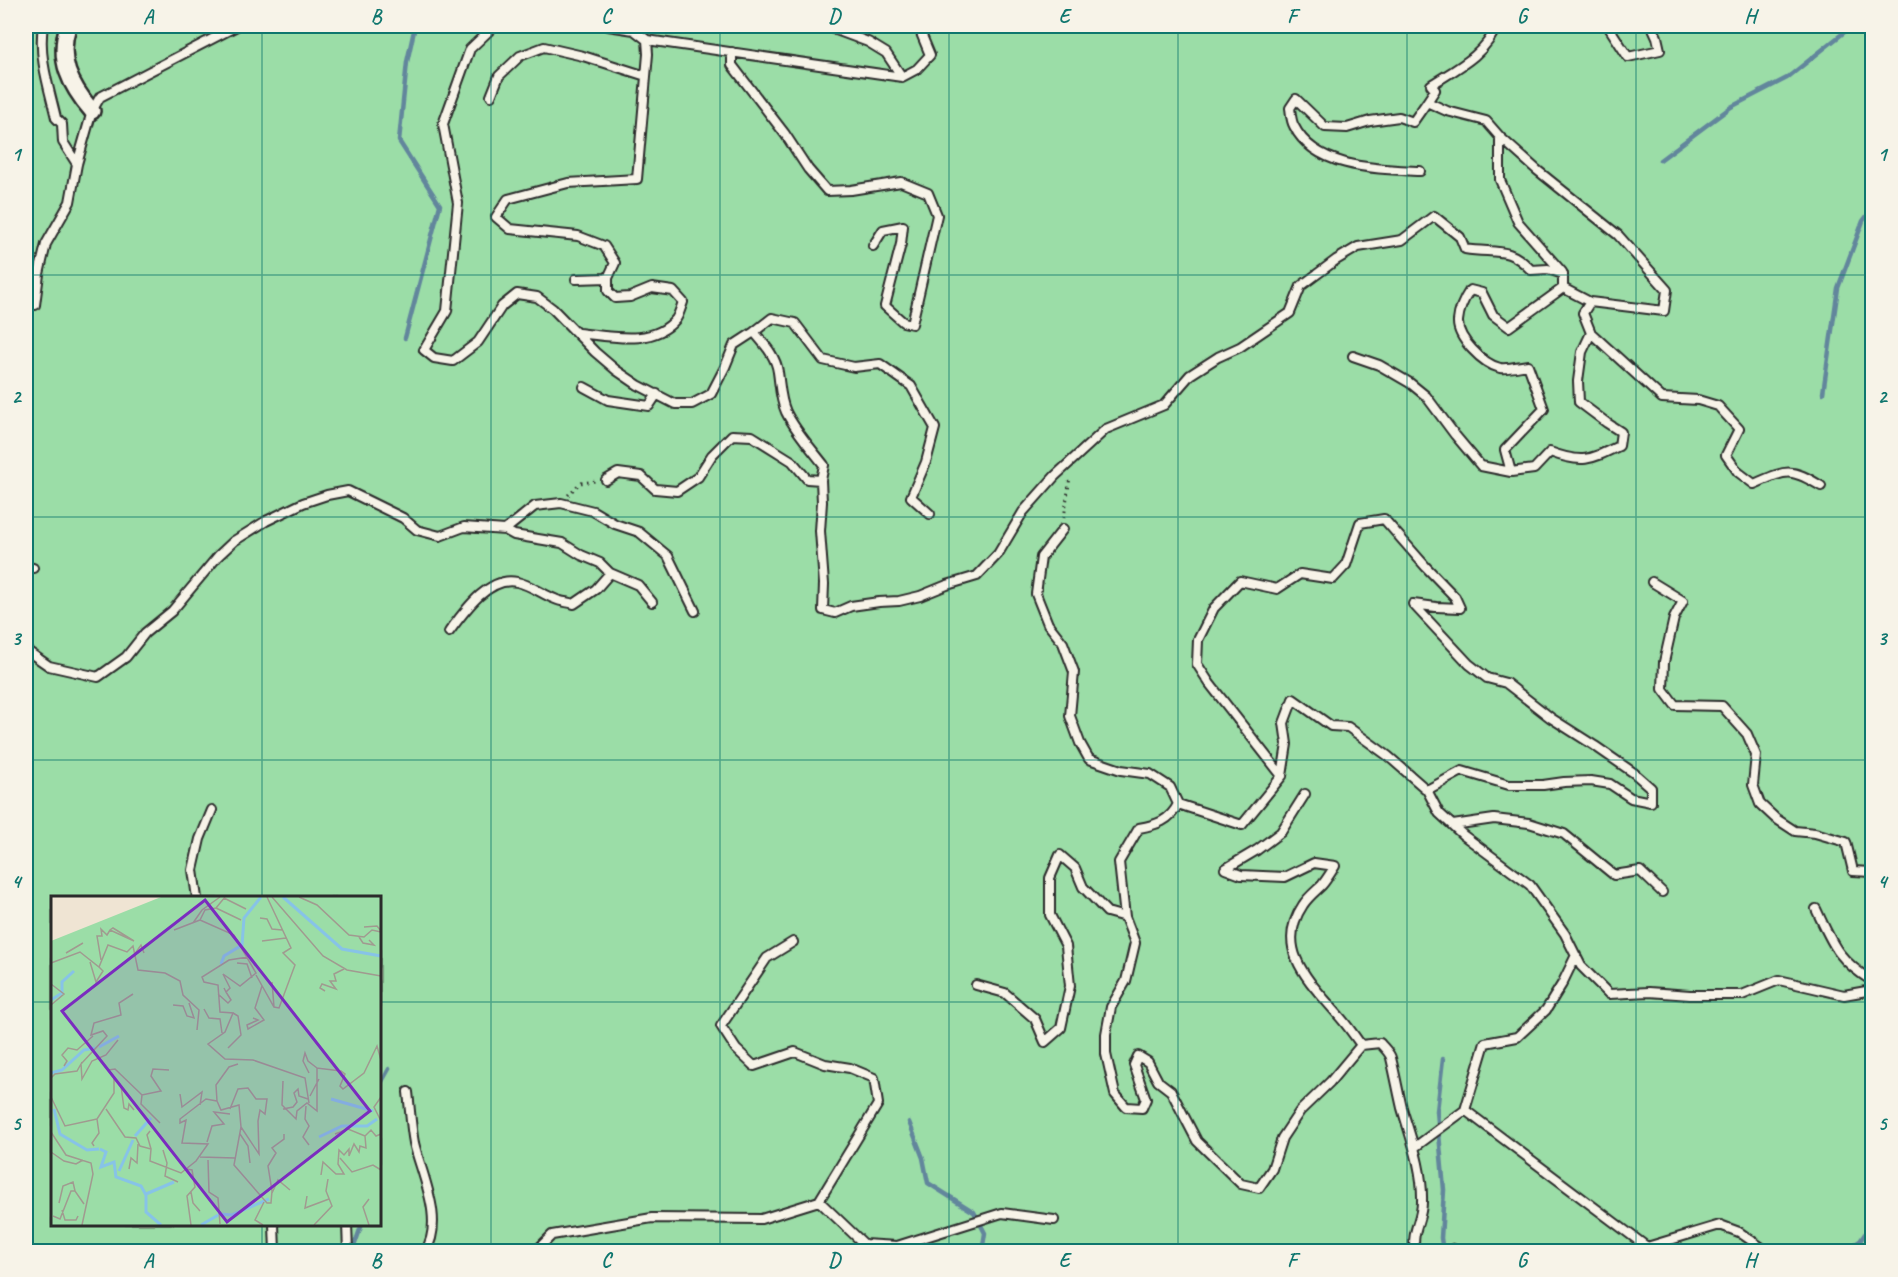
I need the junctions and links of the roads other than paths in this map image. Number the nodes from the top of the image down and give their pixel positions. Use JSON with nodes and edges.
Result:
{"nodes":[{"id":1,"x":43,"y":26,"type":"edge"},
{"id":2,"x":68,"y":26,"type":"edge"},
{"id":3,"x":237,"y":26,"type":"edge"},
{"id":4,"x":494,"y":26,"type":"edge"},
{"id":5,"x":608,"y":26,"type":"edge"},
{"id":6,"x":825,"y":26,"type":"edge"},
{"id":7,"x":918,"y":26,"type":"edge"},
{"id":8,"x":1496,"y":26,"type":"edge"},
{"id":9,"x":1608,"y":26,"type":"edge"},
{"id":10,"x":1652,"y":26,"type":"edge"},
{"id":11,"x":647,"y":40,"type":"junction"},
{"id":12,"x":732,"y":52,"type":"junction"},
{"id":13,"x":646,"y":76,"type":"junction"},
{"id":14,"x":902,"y":77,"type":"junction"},
{"id":15,"x":491,"y":96,"type":"dead end"},
{"id":16,"x":1427,"y":102,"type":"junction"},
{"id":17,"x":92,"y":111,"type":"junction"},
{"id":18,"x":1500,"y":137,"type":"junction"},
{"id":19,"x":77,"y":164,"type":"junction"},
{"id":20,"x":1420,"y":171,"type":"dead end"},
{"id":21,"x":873,"y":246,"type":"dead end"},
{"id":22,"x":1563,"y":274,"type":"junction"},
{"id":23,"x":608,"y":278,"type":"junction"},
{"id":24,"x":576,"y":279,"type":"dead end"},
{"id":25,"x":1563,"y":288,"type":"junction"},
{"id":26,"x":1590,"y":302,"type":"junction"},
{"id":27,"x":35,"y":305,"type":"dead end"},
{"id":28,"x":754,"y":332,"type":"junction"},
{"id":29,"x":578,"y":333,"type":"junction"},
{"id":30,"x":1591,"y":333,"type":"junction"},
{"id":31,"x":1353,"y":356,"type":"dead end"},
{"id":32,"x":584,"y":387,"type":"dead end"},
{"id":33,"x":657,"y":394,"type":"junction"},
{"id":34,"x":1511,"y":472,"type":"junction"},
{"id":35,"x":606,"y":480,"type":"road end"},
{"id":36,"x":821,"y":480,"type":"junction"},
{"id":37,"x":1821,"y":486,"type":"dead end"},
{"id":38,"x":930,"y":514,"type":"dead end"},
{"id":39,"x":1063,"y":529,"type":"road end"},
{"id":40,"x":505,"y":530,"type":"junction"},
{"id":41,"x":610,"y":573,"type":"junction"},
{"id":42,"x":1652,"y":582,"type":"dead end"},
{"id":43,"x":652,"y":602,"type":"dead end"},
{"id":44,"x":695,"y":611,"type":"dead end"},
{"id":45,"x":449,"y":632,"type":"dead end"},
{"id":46,"x":26,"y":650,"type":"edge"},
{"id":47,"x":1282,"y":776,"type":"junction"},
{"id":48,"x":1427,"y":790,"type":"junction"},
{"id":49,"x":1305,"y":794,"type":"dead end"},
{"id":50,"x":1178,"y":804,"type":"junction"},
{"id":51,"x":213,"y":810,"type":"dead end"},
{"id":52,"x":1453,"y":825,"type":"junction"},
{"id":53,"x":1872,"y":872,"type":"edge"},
{"id":54,"x":1662,"y":892,"type":"dead end"},
{"id":55,"x":197,"y":896,"type":"edge"},
{"id":56,"x":1816,"y":909,"type":"dead end"},
{"id":57,"x":1125,"y":917,"type":"junction"},
{"id":58,"x":793,"y":942,"type":"dead end"},
{"id":59,"x":1576,"y":955,"type":"junction"},
{"id":60,"x":1872,"y":981,"type":"edge"},
{"id":61,"x":976,"y":985,"type":"dead end"},
{"id":62,"x":1872,"y":990,"type":"edge"},
{"id":63,"x":1361,"y":1045,"type":"junction"},
{"id":64,"x":408,"y":1092,"type":"dead end"},
{"id":65,"x":1465,"y":1110,"type":"junction"},
{"id":66,"x":1414,"y":1147,"type":"junction"},
{"id":67,"x":819,"y":1201,"type":"junction"},
{"id":68,"x":1054,"y":1220,"type":"dead end"},
{"id":69,"x":274,"y":1226,"type":"edge"},
{"id":70,"x":347,"y":1226,"type":"edge"},
{"id":71,"x":348,"y":1247,"type":"edge"},
{"id":72,"x":275,"y":1251,"type":"edge"},
{"id":73,"x":425,"y":1251,"type":"edge"},
{"id":74,"x":535,"y":1251,"type":"edge"},
{"id":75,"x":1414,"y":1251,"type":"edge"},
{"id":76,"x":1768,"y":1251,"type":"edge"}],
"edges":[{"from":1,"to":19,"type":"lane"},
{"from":2,"to":17,"type":"street"},
{"from":3,"to":17,"type":"lane"},
{"from":4,"to":29,"type":"lane"},
{"from":5,"to":11,"type":"lane"},
{"from":6,"to":14,"type":"lane"},
{"from":7,"to":14,"type":"lane"},
{"from":8,"to":16,"type":"lane"},
{"from":9,"to":10,"type":"lane"},
{"from":11,"to":12,"type":"lane"},
{"from":11,"to":13,"type":"lane"},
{"from":12,"to":14,"type":"lane"},
{"from":12,"to":21,"type":"lane"},
{"from":13,"to":15,"type":"lane"},
{"from":13,"to":23,"type":"lane"},
{"from":16,"to":18,"type":"lane"},
{"from":16,"to":20,"type":"lane"},
{"from":17,"to":19,"type":"lane"},
{"from":18,"to":22,"type":"lane"},
{"from":18,"to":26,"type":"lane"},
{"from":19,"to":27,"type":"lane"},
{"from":22,"to":25,"type":"lane"},
{"from":22,"to":36,"type":"lane"},
{"from":23,"to":24,"type":"lane"},
{"from":23,"to":29,"type":"lane"},
{"from":25,"to":26,"type":"lane"},
{"from":25,"to":34,"type":"lane"},
{"from":26,"to":30,"type":"lane"},
{"from":28,"to":33,"type":"lane"},
{"from":28,"to":36,"type":"lane"},
{"from":28,"to":38,"type":"lane"},
{"from":29,"to":33,"type":"lane"},
{"from":30,"to":34,"type":"lane"},
{"from":30,"to":37,"type":"lane"},
{"from":31,"to":34,"type":"lane"},
{"from":32,"to":33,"type":"lane"},
{"from":35,"to":36,"type":"lane"},
{"from":39,"to":50,"type":"lane"},
{"from":40,"to":41,"type":"lane"},
{"from":40,"to":44,"type":"lane"},
{"from":40,"to":46,"type":"lane"},
{"from":41,"to":43,"type":"lane"},
{"from":41,"to":45,"type":"lane"},
{"from":42,"to":53,"type":"lane"},
{"from":47,"to":48,"type":"lane"},
{"from":47,"to":48,"type":"lane"},
{"from":47,"to":50,"type":"lane"},
{"from":48,"to":52,"type":"lane"},
{"from":49,"to":63,"type":"lane"},
{"from":50,"to":57,"type":"lane"},
{"from":51,"to":55,"type":"lane"},
{"from":52,"to":54,"type":"lane"},
{"from":52,"to":59,"type":"lane"},
{"from":56,"to":60,"type":"lane"},
{"from":57,"to":61,"type":"lane"},
{"from":57,"to":63,"type":"lane"},
{"from":58,"to":67,"type":"lane"},
{"from":59,"to":62,"type":"lane"},
{"from":59,"to":65,"type":"lane"},
{"from":63,"to":66,"type":"lane"},
{"from":64,"to":73,"type":"lane"},
{"from":65,"to":66,"type":"lane"},
{"from":65,"to":76,"type":"lane"},
{"from":66,"to":75,"type":"lane"},
{"from":67,"to":68,"type":"lane"},
{"from":67,"to":74,"type":"lane"},
{"from":69,"to":72,"type":"lane"},
{"from":70,"to":71,"type":"lane"}]}
